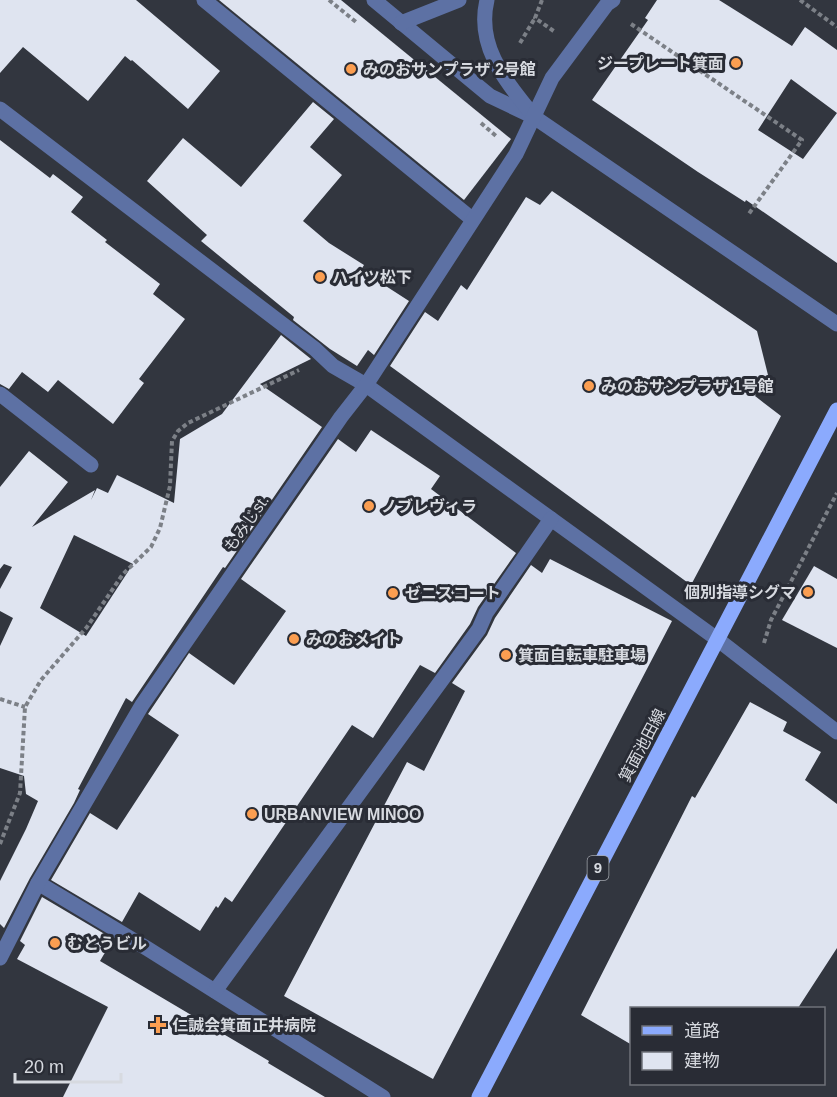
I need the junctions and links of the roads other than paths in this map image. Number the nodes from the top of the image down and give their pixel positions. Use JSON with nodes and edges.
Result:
{"nodes":[{"id":1,"x":204,"y":0,"type":"edge"},
{"id":2,"x":374,"y":0,"type":"edge"},
{"id":3,"x":459,"y":0,"type":"edge"},
{"id":4,"x":487,"y":0,"type":"edge"},
{"id":5,"x":609,"y":1,"type":"edge"},
{"id":6,"x":401,"y":23,"type":"junction"},
{"id":7,"x":0,"y":109,"type":"edge"},
{"id":8,"x":534,"y":117,"type":"junction"},
{"id":9,"x":472,"y":219,"type":"junction"},
{"id":10,"x":837,"y":324,"type":"edge"},
{"id":11,"x":366,"y":385,"type":"junction"},
{"id":12,"x":0,"y":394,"type":"edge"},
{"id":13,"x":837,"y":410,"type":"edge"},
{"id":14,"x":91,"y":465,"type":"dead end"},
{"id":15,"x":551,"y":519,"type":"junction"},
{"id":16,"x":717,"y":639,"type":"junction"},
{"id":17,"x":837,"y":732,"type":"edge"},
{"id":18,"x":38,"y":883,"type":"junction"},
{"id":19,"x":0,"y":958,"type":"edge"},
{"id":20,"x":215,"y":991,"type":"junction"},
{"id":21,"x":383,"y":1097,"type":"edge"},
{"id":22,"x":479,"y":1097,"type":"edge"}],
"edges":[{"from":1,"to":9,"type":"street"},
{"from":2,"to":6,"type":"street"},
{"from":3,"to":6,"type":"street"},
{"from":4,"to":8,"type":"street"},
{"from":5,"to":8,"type":"street","name":"もみじst."},
{"from":6,"to":8,"type":"street"},
{"from":7,"to":11,"type":"street"},
{"from":8,"to":9,"type":"street","name":"もみじst."},
{"from":8,"to":10,"type":"street"},
{"from":9,"to":11,"type":"street","name":"もみじst."},
{"from":11,"to":15,"type":"street"},
{"from":11,"to":18,"type":"street","name":"もみじst."},
{"from":12,"to":14,"type":"street"},
{"from":13,"to":16,"type":"main road","name":"箕面池田線","number":"9"},
{"from":15,"to":16,"type":"street"},
{"from":15,"to":20,"type":"street"},
{"from":16,"to":17,"type":"street"},
{"from":16,"to":22,"type":"main road","name":"箕面池田線","number":"9"},
{"from":18,"to":19,"type":"street","name":"もみじst."},
{"from":18,"to":20,"type":"street"},
{"from":20,"to":21,"type":"street"}]}
